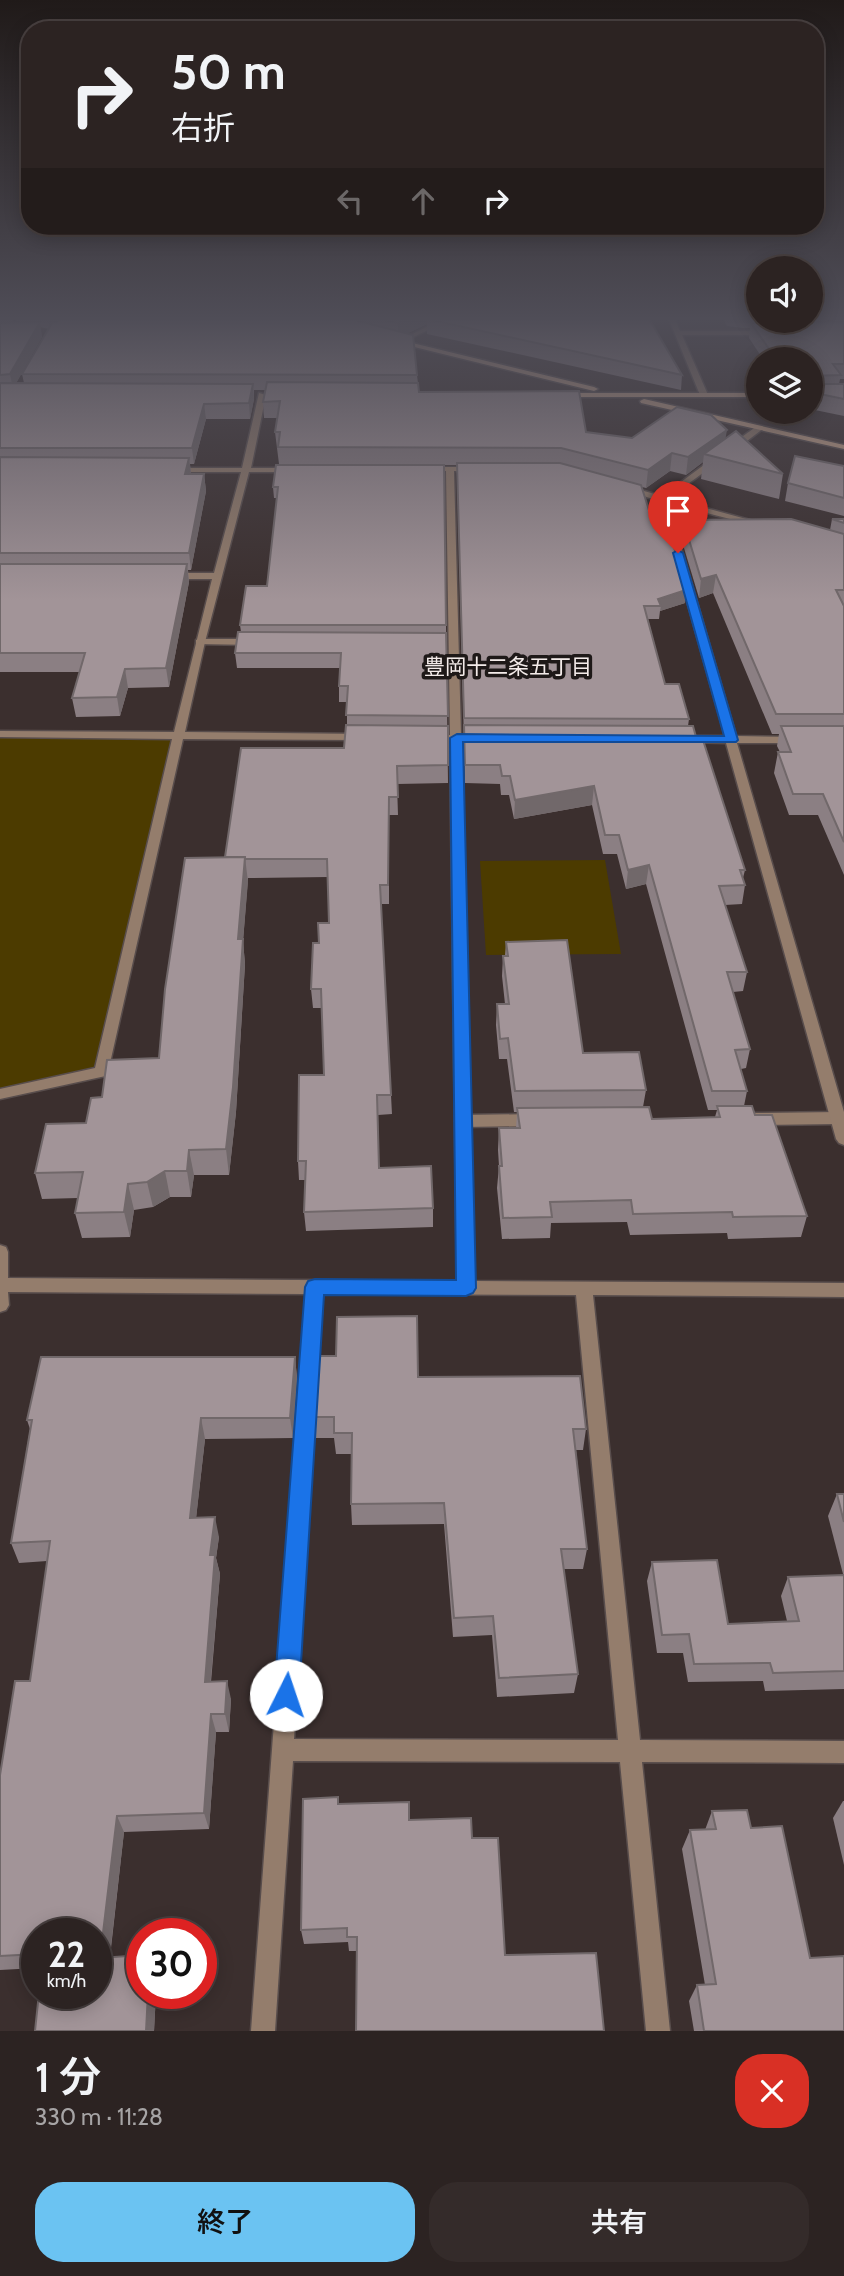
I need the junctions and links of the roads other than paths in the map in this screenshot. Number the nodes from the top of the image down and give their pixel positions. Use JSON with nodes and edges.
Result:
{"nodes":[{"id":1,"x":258,"y":412,"type":"edge"},
{"id":2,"x":690,"y":412,"type":"edge"},
{"id":3,"x":760,"y":428,"type":"junction"},
{"id":4,"x":844,"y":447,"type":"edge"},
{"id":5,"x":409,"y":469,"type":"edge"},
{"id":6,"x":450,"y":469,"type":"junction"},
{"id":7,"x":491,"y":469,"type":"edge"},
{"id":8,"x":164,"y":470,"type":"edge"},
{"id":9,"x":246,"y":470,"type":"junction"},
{"id":10,"x":300,"y":470,"type":"edge"},
{"id":11,"x":611,"y":484,"type":"edge"},
{"id":12,"x":663,"y":499,"type":"junction"},
{"id":13,"x":766,"y":527,"type":"edge"},
{"id":14,"x":163,"y":576,"type":"edge"},
{"id":15,"x":218,"y":576,"type":"junction"},
{"id":16,"x":200,"y":642,"type":"junction"},
{"id":17,"x":270,"y":642,"type":"edge"},
{"id":18,"x":438,"y":642,"type":"edge"},
{"id":19,"x":452,"y":642,"type":"junction"},
{"id":20,"x":0,"y":734,"type":"edge"},
{"id":21,"x":178,"y":736,"type":"junction"},
{"id":22,"x":373,"y":737,"type":"edge"},
{"id":23,"x":415,"y":738,"type":"edge"},
{"id":24,"x":457,"y":738,"type":"junction"},
{"id":25,"x":498,"y":738,"type":"edge"},
{"id":26,"x":677,"y":739,"type":"edge"},
{"id":27,"x":732,"y":740,"type":"junction"},
{"id":28,"x":807,"y":740,"type":"edge"},
{"id":29,"x":0,"y":1094,"type":"edge"},
{"id":30,"x":838,"y":1118,"type":"junction"},
{"id":31,"x":741,"y":1119,"type":"edge"},
{"id":32,"x":547,"y":1120,"type":"edge"},
{"id":33,"x":463,"y":1121,"type":"junction"},
{"id":34,"x":844,"y":1139,"type":"edge"},
{"id":35,"x":0,"y":1252,"type":"edge"},
{"id":36,"x":1,"y":1285,"type":"edge"},
{"id":37,"x":315,"y":1287,"type":"junction"},
{"id":38,"x":584,"y":1287,"type":"junction"},
{"id":39,"x":466,"y":1288,"type":"junction"},
{"id":40,"x":844,"y":1290,"type":"edge"},
{"id":41,"x":0,"y":1305,"type":"edge"},
{"id":42,"x":283,"y":1750,"type":"junction"},
{"id":43,"x":630,"y":1751,"type":"junction"},
{"id":44,"x":844,"y":1752,"type":"edge"},
{"id":45,"x":263,"y":2031,"type":"edge"},
{"id":46,"x":658,"y":2031,"type":"edge"}],
"edges":[{"from":1,"to":9,"type":"street"},
{"from":2,"to":3,"type":"street"},
{"from":3,"to":4,"type":"street"},
{"from":3,"to":12,"type":"street"},
{"from":5,"to":6,"type":"street"},
{"from":6,"to":7,"type":"street"},
{"from":6,"to":19,"type":"street"},
{"from":8,"to":9,"type":"street"},
{"from":9,"to":10,"type":"street"},
{"from":9,"to":15,"type":"street"},
{"from":11,"to":12,"type":"street"},
{"from":12,"to":13,"type":"street"},
{"from":12,"to":27,"type":"street"},
{"from":14,"to":15,"type":"street"},
{"from":15,"to":16,"type":"street"},
{"from":16,"to":17,"type":"street"},
{"from":16,"to":21,"type":"street"},
{"from":18,"to":19,"type":"street"},
{"from":19,"to":24,"type":"street"},
{"from":20,"to":21,"type":"street"},
{"from":21,"to":22,"type":"street"},
{"from":21,"to":29,"type":"street"},
{"from":23,"to":24,"type":"street"},
{"from":24,"to":25,"type":"street"},
{"from":24,"to":33,"type":"street"},
{"from":26,"to":27,"type":"street"},
{"from":27,"to":28,"type":"street"},
{"from":27,"to":30,"type":"street"},
{"from":30,"to":31,"type":"street"},
{"from":30,"to":34,"type":"street"},
{"from":32,"to":33,"type":"street"},
{"from":33,"to":39,"type":"street"},
{"from":35,"to":36,"type":"street"},
{"from":36,"to":37,"type":"street"},
{"from":36,"to":41,"type":"street"},
{"from":37,"to":39,"type":"street"},
{"from":37,"to":42,"type":"street"},
{"from":38,"to":39,"type":"street"},
{"from":38,"to":40,"type":"street"},
{"from":38,"to":43,"type":"street"},
{"from":42,"to":43,"type":"street"},
{"from":42,"to":45,"type":"street"},
{"from":43,"to":44,"type":"street"},
{"from":43,"to":46,"type":"street"}]}
